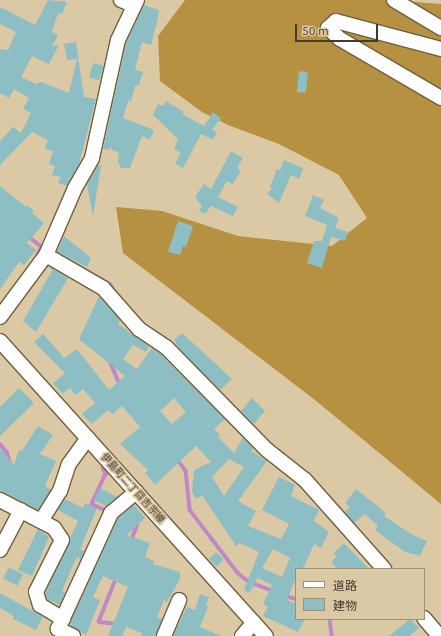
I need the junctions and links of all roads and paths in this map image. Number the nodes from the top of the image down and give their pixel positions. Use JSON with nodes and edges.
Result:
{"nodes":[{"id":1,"x":394,"y":0,"type":"edge"},
{"id":2,"x":130,"y":2,"type":"edge"},
{"id":3,"x":441,"y":28,"type":"edge"},
{"id":4,"x":441,"y":49,"type":"edge"},
{"id":5,"x":441,"y":98,"type":"edge"},
{"id":6,"x":46,"y":255,"type":"junction"},
{"id":7,"x":0,"y":317,"type":"edge"},
{"id":8,"x":0,"y":341,"type":"edge"},
{"id":9,"x":88,"y":438,"type":"junction"},
{"id":10,"x":136,"y":492,"type":"junction"},
{"id":11,"x":0,"y":500,"type":"edge"},
{"id":12,"x":20,"y":510,"type":"junction"},
{"id":13,"x":41,"y":521,"type":"junction"},
{"id":14,"x":0,"y":550,"type":"edge"},
{"id":15,"x":383,"y":568,"type":"edge"},
{"id":16,"x":179,"y":600,"type":"dead end"},
{"id":17,"x":63,"y":619,"type":"junction"},
{"id":18,"x":425,"y":619,"type":"edge"},
{"id":19,"x":254,"y":622,"type":"junction"},
{"id":20,"x":73,"y":636,"type":"edge"},
{"id":21,"x":164,"y":636,"type":"edge"},
{"id":22,"x":242,"y":636,"type":"edge"},
{"id":23,"x":266,"y":636,"type":"edge"},
{"id":24,"x":438,"y":636,"type":"edge"}],
"edges":[{"from":1,"to":3,"type":"street"},
{"from":2,"to":6,"type":"street"},
{"from":4,"to":5,"type":"street"},
{"from":6,"to":7,"type":"street"},
{"from":6,"to":15,"type":"street"},
{"from":8,"to":9,"type":"street","name":"伊島町二丁目吉宗線"},
{"from":9,"to":10,"type":"street","name":"伊島町二丁目吉宗線"},
{"from":9,"to":13,"type":"street"},
{"from":10,"to":17,"type":"street"},
{"from":10,"to":19,"type":"street","name":"伊島町二丁目吉宗線"},
{"from":11,"to":12,"type":"street"},
{"from":12,"to":13,"type":"street"},
{"from":12,"to":14,"type":"street"},
{"from":13,"to":17,"type":"street"},
{"from":16,"to":21,"type":"street"},
{"from":17,"to":20,"type":"street"},
{"from":18,"to":24,"type":"street"},
{"from":19,"to":22,"type":"street"},
{"from":19,"to":23,"type":"street","name":"伊島町二丁目吉宗線"}]}
